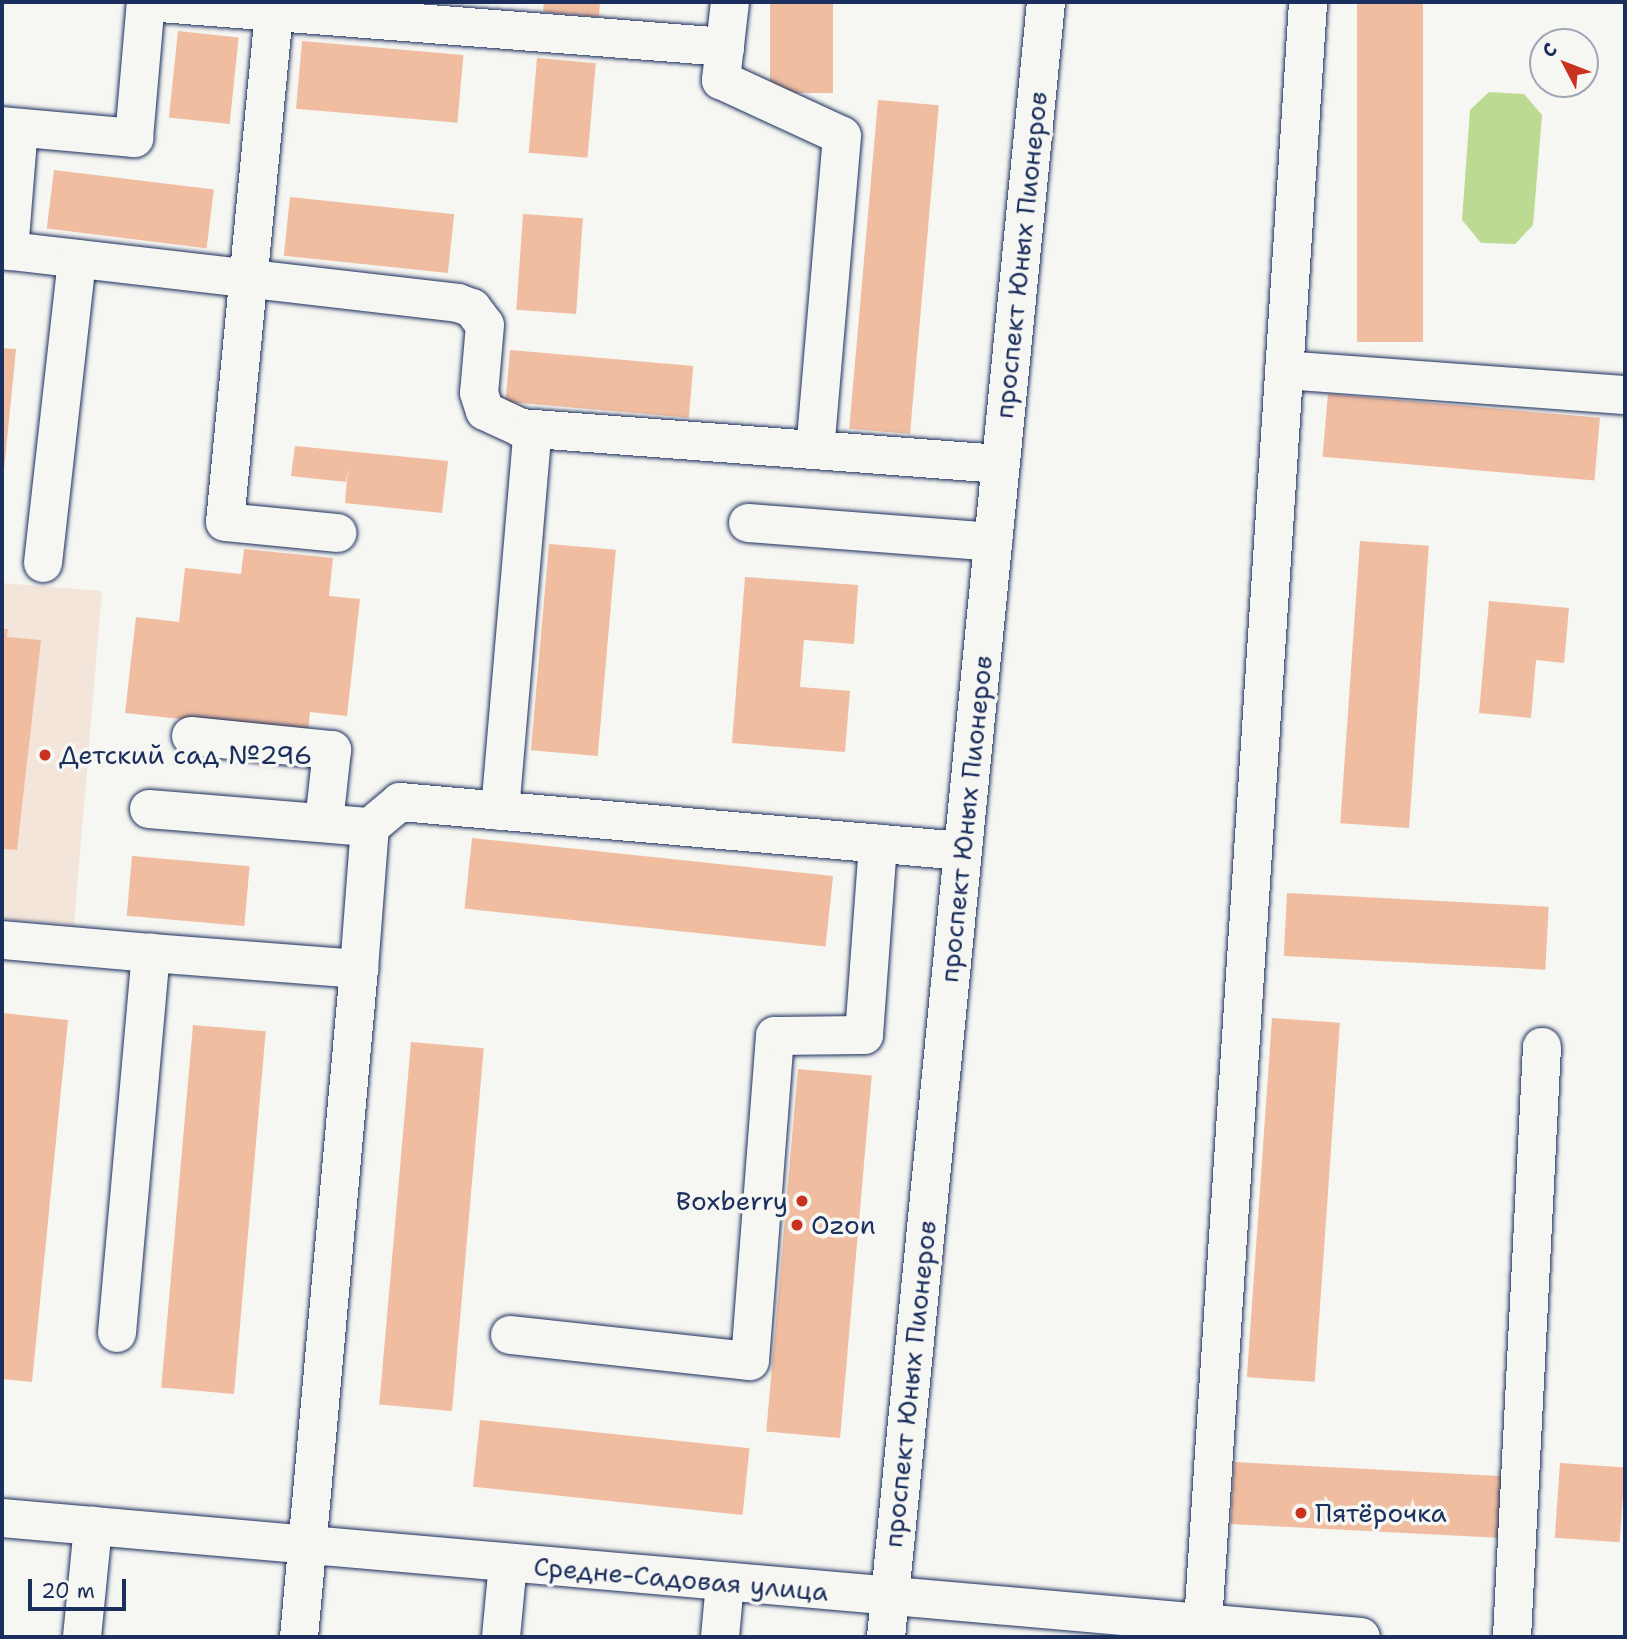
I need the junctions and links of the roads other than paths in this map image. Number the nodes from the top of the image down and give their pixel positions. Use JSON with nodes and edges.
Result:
{"nodes":[{"id":1,"x":146,"y":2,"type":"edge"},
{"id":2,"x":730,"y":2,"type":"edge"},
{"id":3,"x":1046,"y":2,"type":"edge"},
{"id":4,"x":1308,"y":2,"type":"edge"},
{"id":5,"x":275,"y":7,"type":"edge"},
{"id":6,"x":725,"y":47,"type":"junction"},
{"id":7,"x":10,"y":127,"type":"edge"},
{"id":8,"x":5,"y":251,"type":"edge"},
{"id":9,"x":77,"y":259,"type":"junction"},
{"id":10,"x":250,"y":279,"type":"junction"},
{"id":11,"x":1284,"y":370,"type":"junction"},
{"id":12,"x":1625,"y":395,"type":"edge"},
{"id":13,"x":533,"y":429,"type":"junction"},
{"id":14,"x":815,"y":450,"type":"junction"},
{"id":15,"x":1001,"y":464,"type":"junction"},
{"id":16,"x":748,"y":523,"type":"dead end"},
{"id":17,"x":337,"y":533,"type":"dead end"},
{"id":18,"x":993,"y":541,"type":"junction"},
{"id":19,"x":43,"y":563,"type":"dead end"},
{"id":20,"x":191,"y":736,"type":"dead end"},
{"id":21,"x":149,"y":809,"type":"dead end"},
{"id":22,"x":500,"y":811,"type":"junction"},
{"id":23,"x":324,"y":823,"type":"junction"},
{"id":24,"x":370,"y":827,"type":"junction"},
{"id":25,"x":878,"y":844,"type":"junction"},
{"id":26,"x":962,"y":851,"type":"junction"},
{"id":27,"x":2,"y":940,"type":"edge"},
{"id":28,"x":151,"y":953,"type":"junction"},
{"id":29,"x":359,"y":969,"type":"junction"},
{"id":30,"x":1542,"y":1046,"type":"dead end"},
{"id":31,"x":117,"y":1332,"type":"dead end"},
{"id":32,"x":510,"y":1335,"type":"dead end"},
{"id":33,"x":2,"y":1518,"type":"edge"},
{"id":34,"x":93,"y":1526,"type":"junction"},
{"id":35,"x":308,"y":1545,"type":"junction"},
{"id":36,"x":508,"y":1563,"type":"junction"},
{"id":37,"x":725,"y":1583,"type":"junction"},
{"id":38,"x":889,"y":1597,"type":"junction"},
{"id":39,"x":1223,"y":1629,"type":"edge"},
{"id":40,"x":82,"y":1637,"type":"edge"},
{"id":41,"x":299,"y":1637,"type":"edge"},
{"id":42,"x":501,"y":1637,"type":"edge"},
{"id":43,"x":720,"y":1637,"type":"edge"},
{"id":44,"x":886,"y":1637,"type":"edge"},
{"id":45,"x":1361,"y":1637,"type":"edge"},
{"id":46,"x":1512,"y":1637,"type":"edge"}],
"edges":[{"from":1,"to":5,"type":"street"},
{"from":1,"to":7,"type":"street"},
{"from":2,"to":6,"type":"street"},
{"from":3,"to":15,"type":"street","name":"проспект Юных Пионеров"},
{"from":4,"to":11,"type":"street"},
{"from":5,"to":6,"type":"street"},
{"from":5,"to":10,"type":"street"},
{"from":6,"to":14,"type":"street"},
{"from":7,"to":8,"type":"street"},
{"from":8,"to":9,"type":"street"},
{"from":9,"to":10,"type":"street"},
{"from":9,"to":19,"type":"street"},
{"from":10,"to":13,"type":"street"},
{"from":10,"to":17,"type":"street"},
{"from":11,"to":12,"type":"street"},
{"from":11,"to":39,"type":"street"},
{"from":13,"to":14,"type":"street"},
{"from":13,"to":22,"type":"street"},
{"from":14,"to":15,"type":"street"},
{"from":15,"to":18,"type":"street","name":"проспект Юных Пионеров"},
{"from":16,"to":18,"type":"street"},
{"from":18,"to":26,"type":"street","name":"проспект Юных Пионеров"},
{"from":20,"to":23,"type":"street"},
{"from":21,"to":23,"type":"street"},
{"from":22,"to":24,"type":"street"},
{"from":22,"to":25,"type":"street"},
{"from":23,"to":24,"type":"street"},
{"from":24,"to":29,"type":"street"},
{"from":25,"to":26,"type":"street"},
{"from":25,"to":32,"type":"street"},
{"from":26,"to":38,"type":"street","name":"проспект Юных Пионеров"},
{"from":27,"to":28,"type":"street"},
{"from":28,"to":29,"type":"street"},
{"from":28,"to":31,"type":"street"},
{"from":29,"to":35,"type":"street"},
{"from":30,"to":46,"type":"street"},
{"from":33,"to":34,"type":"street","name":"Средне-Садовая улица"},
{"from":34,"to":35,"type":"street","name":"Средне-Садовая улица"},
{"from":34,"to":40,"type":"street"},
{"from":35,"to":36,"type":"street","name":"Средне-Садовая улица"},
{"from":35,"to":41,"type":"street"},
{"from":36,"to":37,"type":"street","name":"Средне-Садовая улица"},
{"from":36,"to":42,"type":"street"},
{"from":37,"to":38,"type":"street","name":"Средне-Садовая улица"},
{"from":37,"to":43,"type":"street"},
{"from":38,"to":39,"type":"street","name":"Средне-Садовая улица"},
{"from":38,"to":44,"type":"street","name":"проспект Юных Пионеров"},
{"from":39,"to":45,"type":"street","name":"Средне-Садовая улица"}]}
